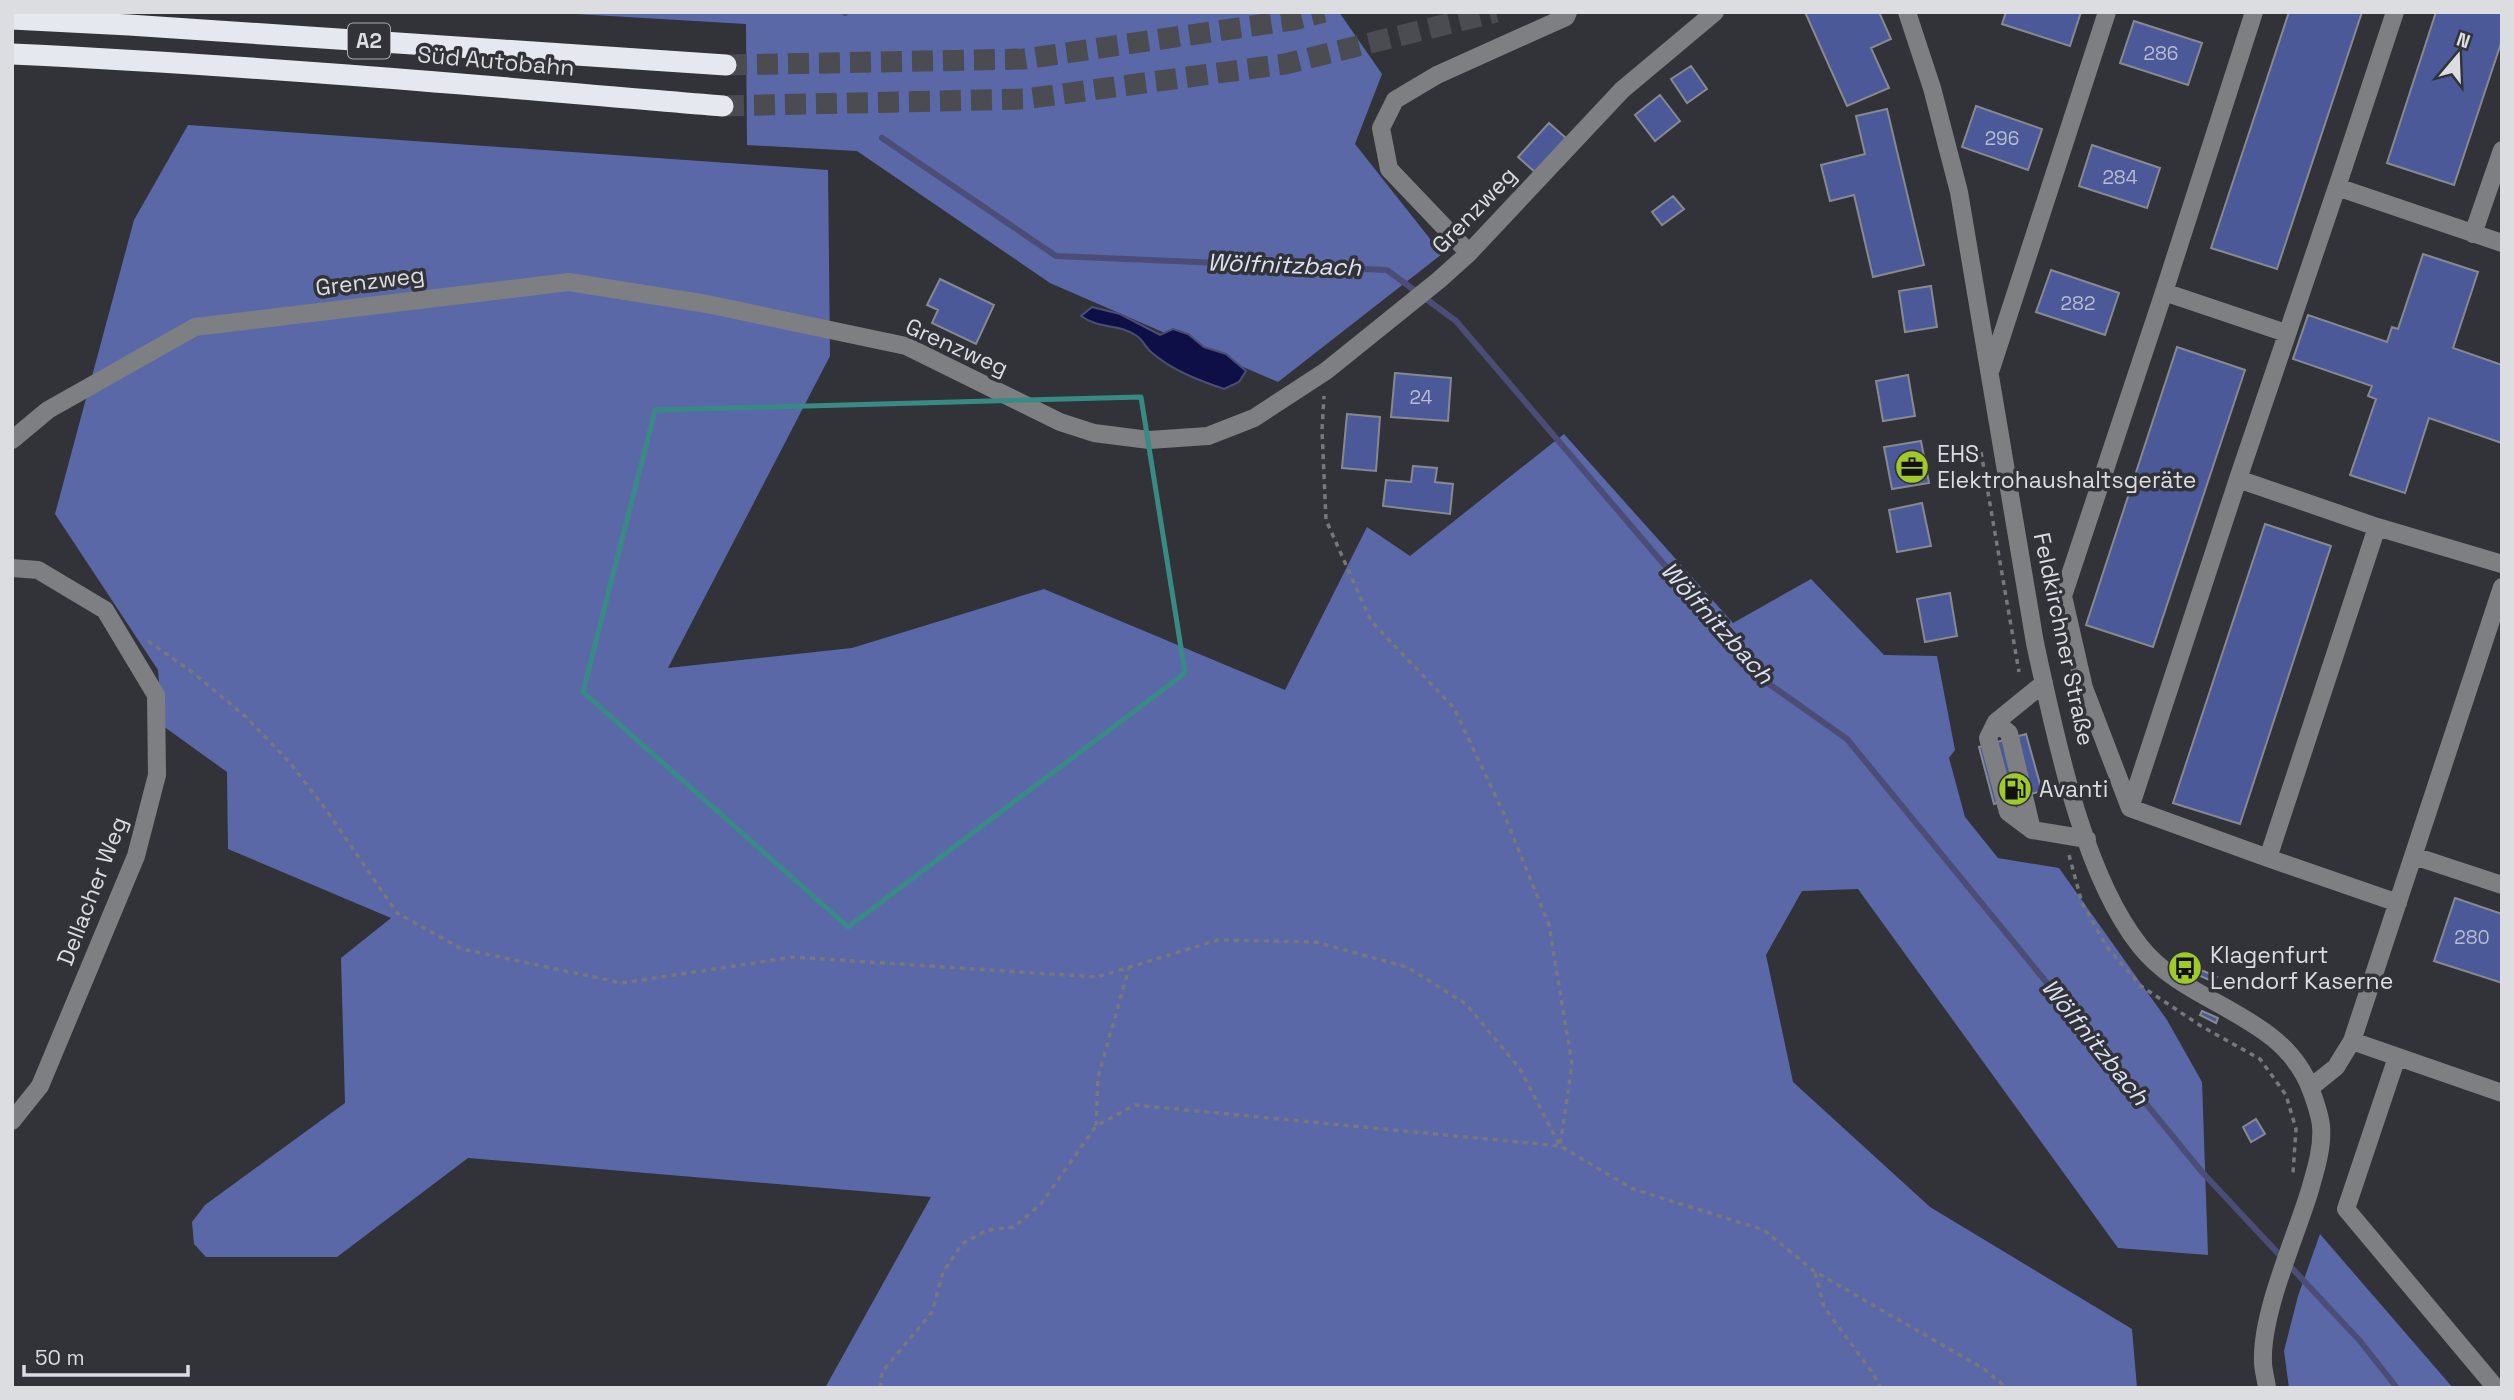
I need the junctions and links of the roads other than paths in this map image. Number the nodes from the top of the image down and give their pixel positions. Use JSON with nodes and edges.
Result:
{"nodes":[{"id":1,"x":1569,"y":12,"type":"edge"},
{"id":2,"x":1715,"y":12,"type":"edge"},
{"id":3,"x":1907,"y":12,"type":"edge"},
{"id":4,"x":2107,"y":12,"type":"edge"},
{"id":5,"x":2254,"y":12,"type":"edge"},
{"id":6,"x":2395,"y":12,"type":"edge"},
{"id":7,"x":12,"y":19,"type":"edge"},
{"id":8,"x":12,"y":54,"type":"edge"},
{"id":9,"x":726,"y":65,"type":"tunnel mouth"},
{"id":10,"x":723,"y":106,"type":"tunnel mouth"},
{"id":11,"x":2502,"y":150,"type":"edge"},
{"id":12,"x":2337,"y":187,"type":"junction"},
{"id":13,"x":2473,"y":234,"type":"junction"},
{"id":14,"x":2502,"y":243,"type":"edge"},
{"id":15,"x":1469,"y":253,"type":"junction"},
{"id":16,"x":2164,"y":292,"type":"junction"},
{"id":17,"x":2286,"y":333,"type":"junction"},
{"id":18,"x":1990,"y":373,"type":"junction"},
{"id":19,"x":12,"y":440,"type":"edge"},
{"id":20,"x":2238,"y":479,"type":"junction"},
{"id":21,"x":2377,"y":527,"type":"junction"},
{"id":22,"x":2502,"y":564,"type":"edge"},
{"id":23,"x":12,"y":568,"type":"edge"},
{"id":24,"x":2502,"y":587,"type":"edge"},
{"id":25,"x":2044,"y":682,"type":"junction"},
{"id":26,"x":2130,"y":808,"type":"junction"},
{"id":27,"x":2087,"y":839,"type":"junction"},
{"id":28,"x":2414,"y":856,"type":"junction"},
{"id":29,"x":2268,"y":858,"type":"junction"},
{"id":30,"x":2502,"y":885,"type":"edge"},
{"id":31,"x":2398,"y":903,"type":"junction"},
{"id":32,"x":2352,"y":1041,"type":"junction"},
{"id":33,"x":2397,"y":1057,"type":"junction"},
{"id":34,"x":2310,"y":1088,"type":"junction"},
{"id":35,"x":2502,"y":1093,"type":"edge"},
{"id":36,"x":12,"y":1121,"type":"edge"},
{"id":37,"x":2267,"y":1388,"type":"edge"},
{"id":38,"x":2496,"y":1388,"type":"edge"}],
"edges":[{"from":1,"to":15,"type":"street"},
{"from":2,"to":15,"type":"street","name":"Grenzweg"},
{"from":3,"to":18,"type":"street","name":"Feldkirchner Straße"},
{"from":4,"to":18,"type":"street"},
{"from":5,"to":16,"type":"street"},
{"from":6,"to":12,"type":"street"},
{"from":7,"to":9,"type":"highway","name":"Süd Autobahn","number":"A2"},
{"from":8,"to":10,"type":"highway","name":"Süd Autobahn","number":"A2"},
{"from":11,"to":13,"type":"street"},
{"from":12,"to":13,"type":"street"},
{"from":12,"to":17,"type":"street"},
{"from":13,"to":14,"type":"street"},
{"from":15,"to":19,"type":"street","name":"Grenzweg"},
{"from":16,"to":17,"type":"street"},
{"from":16,"to":26,"type":"street"},
{"from":17,"to":20,"type":"street"},
{"from":18,"to":25,"type":"street","name":"Feldkirchner Straße"},
{"from":20,"to":21,"type":"street"},
{"from":20,"to":26,"type":"street"},
{"from":21,"to":22,"type":"street"},
{"from":21,"to":29,"type":"street"},
{"from":23,"to":36,"type":"street","name":"Dellacher Weg"},
{"from":24,"to":28,"type":"street"},
{"from":25,"to":27,"type":"street","name":"Feldkirchner Straße"},
{"from":25,"to":27,"type":"street"},
{"from":26,"to":29,"type":"street"},
{"from":27,"to":34,"type":"street","name":"Feldkirchner Straße"},
{"from":28,"to":30,"type":"street"},
{"from":28,"to":31,"type":"street"},
{"from":29,"to":31,"type":"street"},
{"from":31,"to":32,"type":"street"},
{"from":32,"to":33,"type":"street"},
{"from":32,"to":34,"type":"street"},
{"from":33,"to":35,"type":"street"},
{"from":33,"to":38,"type":"street"},
{"from":34,"to":37,"type":"street","name":"Feldkirchner Straße"}]}
